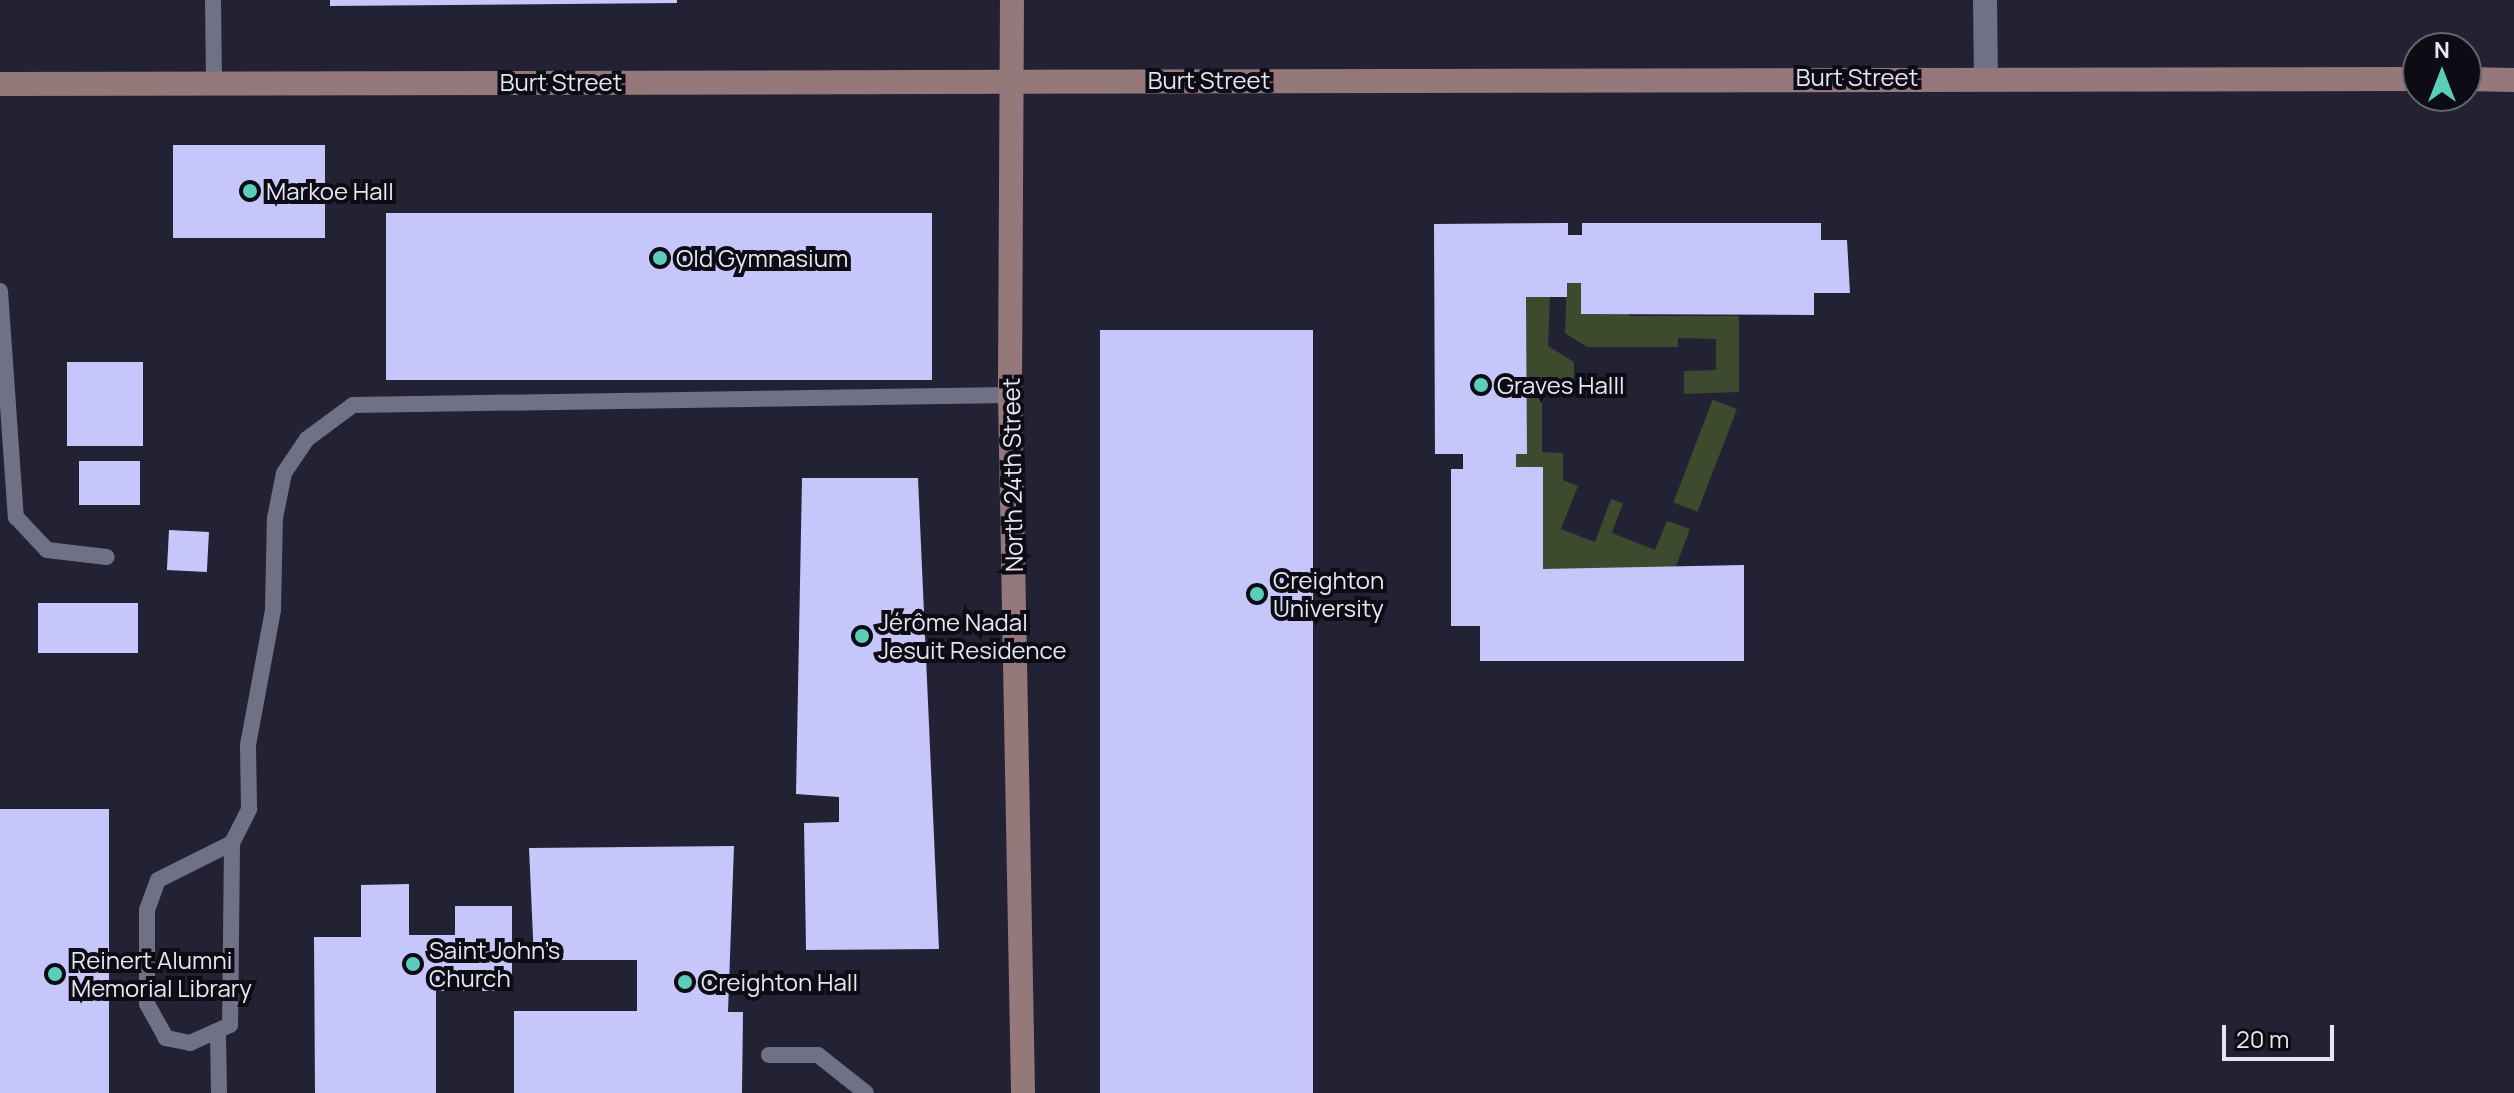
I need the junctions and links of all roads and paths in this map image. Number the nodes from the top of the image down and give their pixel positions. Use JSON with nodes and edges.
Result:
{"nodes":[{"id":1,"x":213,"y":0,"type":"edge"},
{"id":2,"x":1012,"y":0,"type":"edge"},
{"id":3,"x":1985,"y":0,"type":"edge"},
{"id":4,"x":1986,"y":77,"type":"junction"},
{"id":5,"x":2402,"y":79,"type":"edge"},
{"id":6,"x":2482,"y":79,"type":"edge"},
{"id":7,"x":1011,"y":80,"type":"junction"},
{"id":8,"x":2514,"y":80,"type":"edge"},
{"id":9,"x":214,"y":83,"type":"junction"},
{"id":10,"x":0,"y":84,"type":"edge"},
{"id":11,"x":0,"y":291,"type":"edge"},
{"id":12,"x":1010,"y":395,"type":"junction"},
{"id":13,"x":107,"y":557,"type":"dead end"},
{"id":14,"x":232,"y":843,"type":"junction"},
{"id":15,"x":218,"y":1035,"type":"junction"},
{"id":16,"x":769,"y":1055,"type":"dead end"},
{"id":17,"x":219,"y":1093,"type":"edge"},
{"id":18,"x":866,"y":1093,"type":"edge"},
{"id":19,"x":1023,"y":1093,"type":"edge"}],
"edges":[{"from":1,"to":9,"type":"lane"},
{"from":2,"to":7,"type":"street","name":"North 24th Street"},
{"from":3,"to":4,"type":"street"},
{"from":4,"to":5,"type":"street","name":"Burt Street"},
{"from":4,"to":7,"type":"street","name":"Burt Street"},
{"from":6,"to":8,"type":"street"},
{"from":7,"to":9,"type":"street","name":"Burt Street"},
{"from":7,"to":12,"type":"street","name":"North 24th Street"},
{"from":9,"to":10,"type":"street","name":"Burt Street"},
{"from":11,"to":13,"type":"lane"},
{"from":12,"to":14,"type":"lane"},
{"from":12,"to":19,"type":"street","name":"North 24th Street"},
{"from":14,"to":15,"type":"lane"},
{"from":14,"to":15,"type":"lane"},
{"from":15,"to":17,"type":"lane"},
{"from":16,"to":18,"type":"lane"}]}
